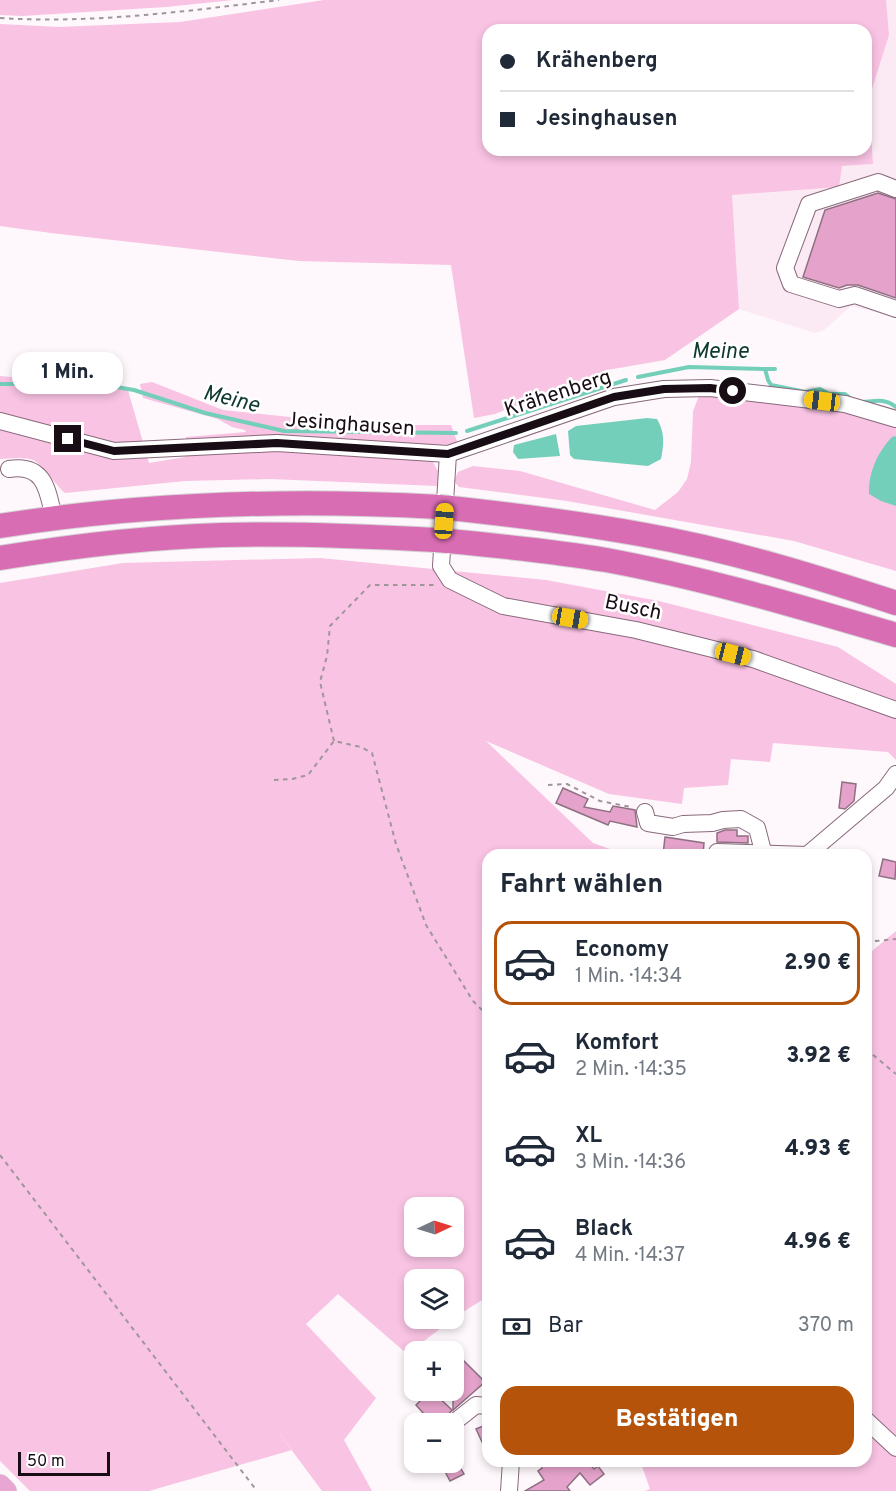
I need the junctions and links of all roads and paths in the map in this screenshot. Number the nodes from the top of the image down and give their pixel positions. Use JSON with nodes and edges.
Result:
{"nodes":[{"id":1,"x":279,"y":0,"type":"edge"},
{"id":2,"x":0,"y":18,"type":"edge"},
{"id":3,"x":896,"y":189,"type":"edge"},
{"id":4,"x":896,"y":309,"type":"edge"},
{"id":5,"x":896,"y":419,"type":"edge"},
{"id":6,"x":0,"y":421,"type":"edge"},
{"id":7,"x":448,"y":454,"type":"junction"},
{"id":8,"x":9,"y":469,"type":"dead end"},
{"id":9,"x":54,"y":519,"type":"junction"},
{"id":10,"x":0,"y":526,"type":"edge"},
{"id":11,"x":0,"y":558,"type":"edge"},
{"id":12,"x":459,"y":585,"type":"junction"},
{"id":13,"x":896,"y":603,"type":"edge"},
{"id":14,"x":896,"y":635,"type":"edge"},
{"id":15,"x":896,"y":710,"type":"edge"},
{"id":16,"x":334,"y":741,"type":"junction"},
{"id":17,"x":896,"y":774,"type":"edge"},
{"id":18,"x":274,"y":780,"type":"dead end"},
{"id":19,"x":548,"y":785,"type":"dead end"},
{"id":20,"x":645,"y":812,"type":"joint"},
{"id":21,"x":762,"y":849,"type":"edge"},
{"id":22,"x":814,"y":849,"type":"edge"},
{"id":23,"x":896,"y":939,"type":"edge"},
{"id":24,"x":872,"y":941,"type":"edge"},
{"id":25,"x":482,"y":1010,"type":"edge"},
{"id":26,"x":872,"y":1054,"type":"edge"},
{"id":27,"x":896,"y":1074,"type":"edge"},
{"id":28,"x":0,"y":1155,"type":"edge"},
{"id":29,"x":482,"y":1406,"type":"edge"},
{"id":30,"x":464,"y":1414,"type":"edge"},
{"id":31,"x":872,"y":1426,"type":"edge"},
{"id":32,"x":896,"y":1448,"type":"edge"},
{"id":33,"x":511,"y":1467,"type":"edge"},
{"id":34,"x":0,"y":1485,"type":"edge"},
{"id":35,"x":6,"y":1491,"type":"edge"},
{"id":36,"x":257,"y":1491,"type":"edge"},
{"id":37,"x":509,"y":1491,"type":"edge"}],
"edges":[{"from":1,"to":2,"type":"path"},
{"from":3,"to":4,"type":"street"},
{"from":5,"to":7,"type":"street","name":"Krähenberg"},
{"from":6,"to":7,"type":"street","name":"Jesinghausen"},
{"from":7,"to":12,"type":"street","name":"Busch"},
{"from":8,"to":9,"type":"street"},
{"from":9,"to":10,"type":"highway"},
{"from":9,"to":13,"type":"highway"},
{"from":11,"to":14,"type":"highway"},
{"from":12,"to":15,"type":"street","name":"Busch"},
{"from":12,"to":16,"type":"path"},
{"from":16,"to":18,"type":"path"},
{"from":16,"to":25,"type":"path"},
{"from":17,"to":22,"type":"street"},
{"from":19,"to":20,"type":"path"},
{"from":20,"to":21,"type":"street"},
{"from":23,"to":24,"type":"path"},
{"from":26,"to":27,"type":"path"},
{"from":28,"to":36,"type":"path"},
{"from":29,"to":30,"type":"street"},
{"from":31,"to":32,"type":"street"},
{"from":33,"to":37,"type":"street"},
{"from":34,"to":35,"type":"main road"}]}
